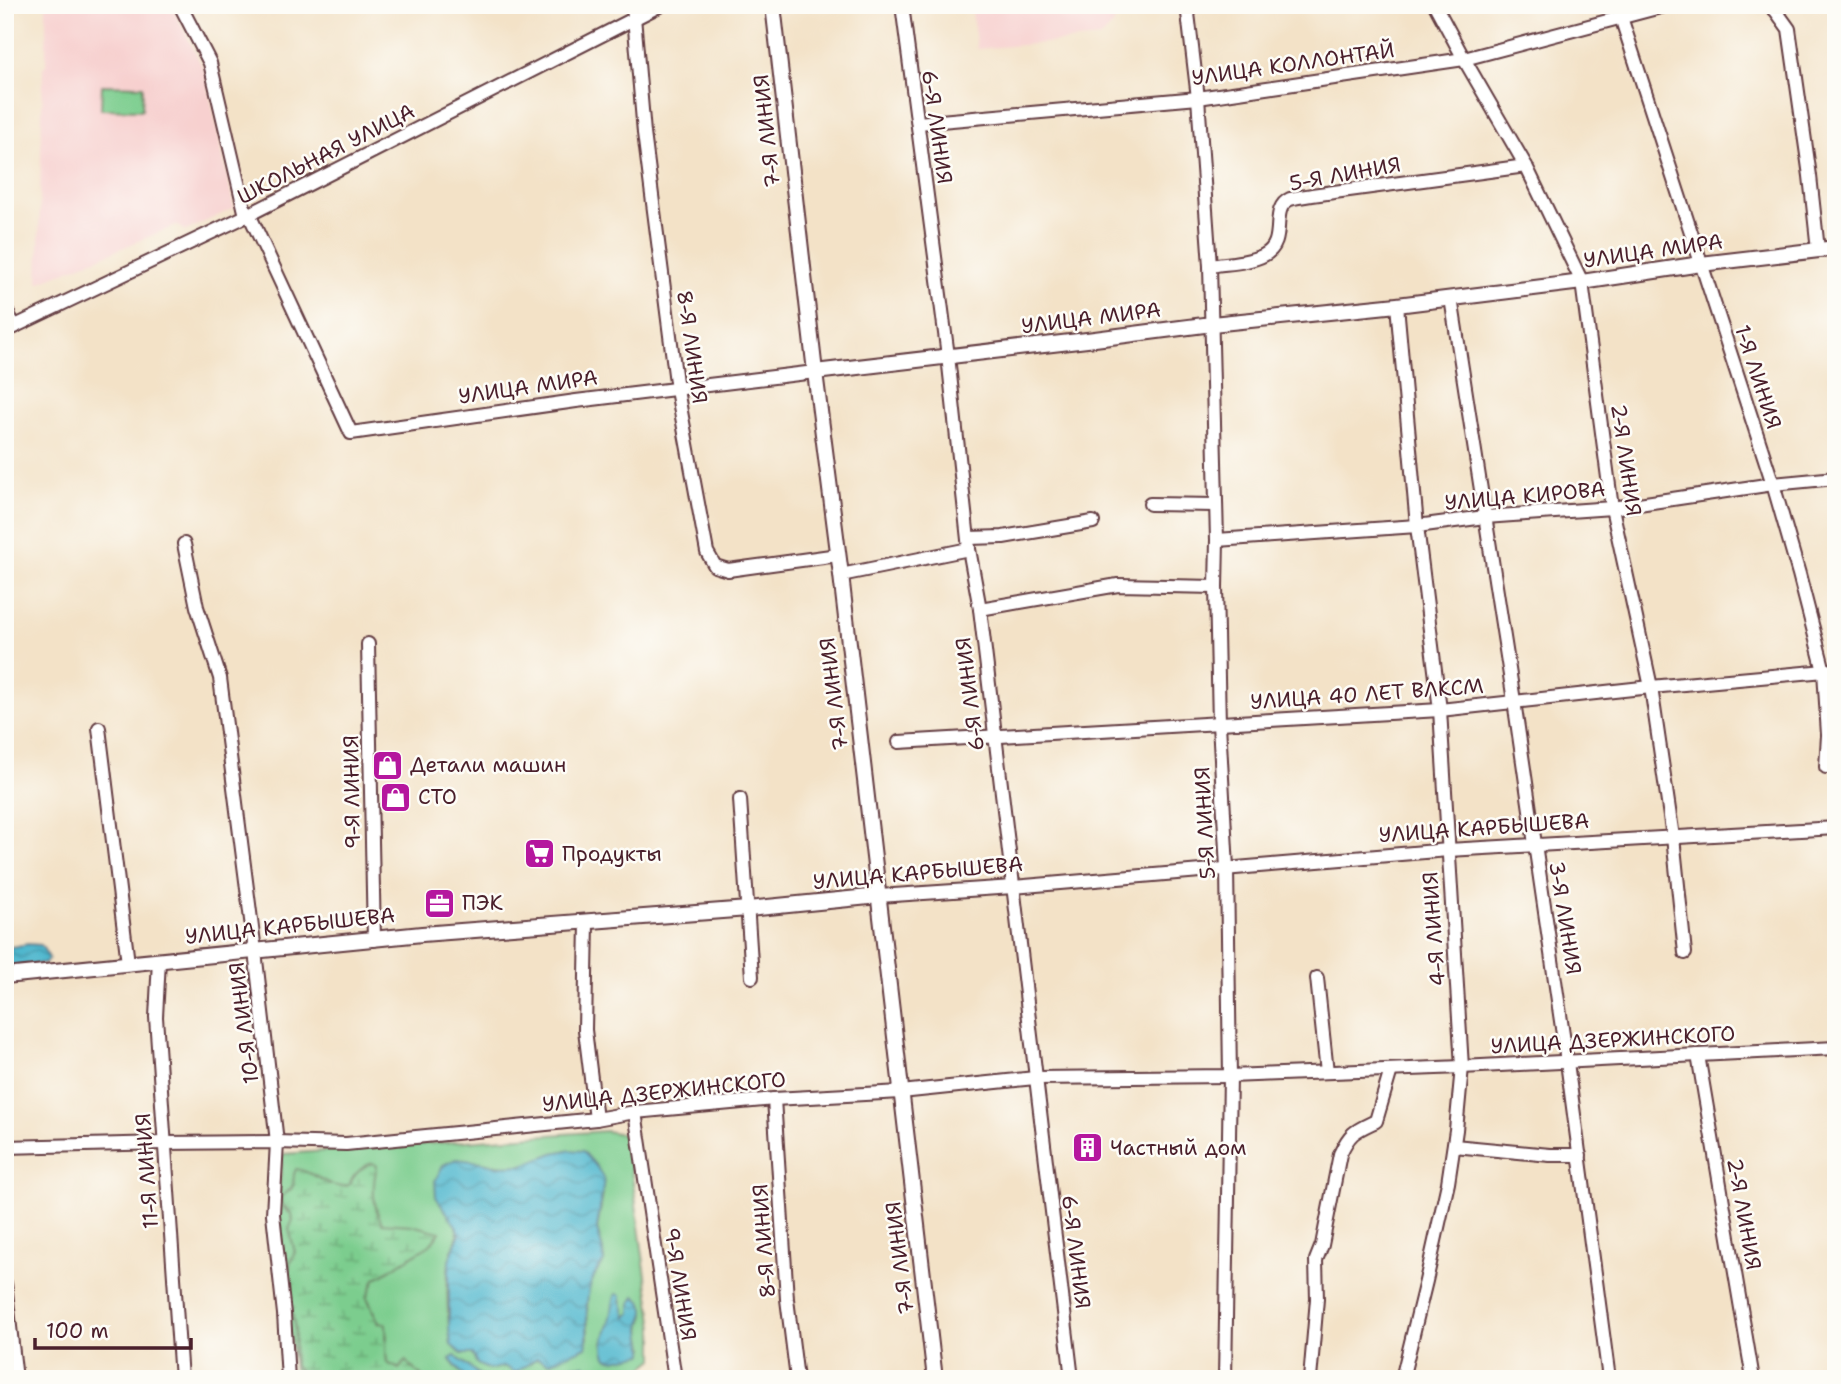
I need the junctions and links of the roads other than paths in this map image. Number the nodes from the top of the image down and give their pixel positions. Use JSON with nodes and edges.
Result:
{"nodes":[{"id":1,"x":180,"y":5,"type":"edge"},
{"id":2,"x":661,"y":5,"type":"edge"},
{"id":3,"x":774,"y":5,"type":"edge"},
{"id":4,"x":901,"y":5,"type":"edge"},
{"id":5,"x":1187,"y":5,"type":"edge"},
{"id":6,"x":1435,"y":5,"type":"edge"},
{"id":7,"x":1617,"y":5,"type":"edge"},
{"id":8,"x":1668,"y":5,"type":"edge"},
{"id":9,"x":1769,"y":5,"type":"edge"},
{"id":10,"x":633,"y":12,"type":"edge"},
{"id":11,"x":1622,"y":19,"type":"junction"},
{"id":12,"x":1464,"y":59,"type":"junction"},
{"id":13,"x":1198,"y":98,"type":"junction"},
{"id":14,"x":918,"y":123,"type":"junction"},
{"id":15,"x":1526,"y":166,"type":"junction"},
{"id":16,"x":248,"y":215,"type":"junction"},
{"id":17,"x":1836,"y":248,"type":"edge"},
{"id":18,"x":1818,"y":250,"type":"junction"},
{"id":19,"x":1701,"y":264,"type":"junction"},
{"id":20,"x":1210,"y":266,"type":"junction"},
{"id":21,"x":1582,"y":282,"type":"junction"},
{"id":22,"x":1451,"y":298,"type":"junction"},
{"id":23,"x":1397,"y":305,"type":"junction"},
{"id":24,"x":5,"y":308,"type":"edge"},
{"id":25,"x":1212,"y":324,"type":"junction"},
{"id":26,"x":10,"y":329,"type":"edge"},
{"id":27,"x":948,"y":356,"type":"junction"},
{"id":28,"x":815,"y":372,"type":"junction"},
{"id":29,"x":677,"y":390,"type":"junction"},
{"id":30,"x":1836,"y":478,"type":"edge"},
{"id":31,"x":1773,"y":484,"type":"junction"},
{"id":32,"x":1150,"y":504,"type":"dead end"},
{"id":33,"x":1216,"y":505,"type":"junction"},
{"id":34,"x":1612,"y":508,"type":"junction"},
{"id":35,"x":1485,"y":517,"type":"junction"},
{"id":36,"x":1093,"y":522,"type":"dead end"},
{"id":37,"x":1417,"y":526,"type":"junction"},
{"id":38,"x":1217,"y":540,"type":"junction"},
{"id":39,"x":184,"y":544,"type":"dead end"},
{"id":40,"x":969,"y":544,"type":"junction"},
{"id":41,"x":838,"y":555,"type":"junction"},
{"id":42,"x":841,"y":575,"type":"junction"},
{"id":43,"x":1216,"y":587,"type":"junction"},
{"id":44,"x":980,"y":609,"type":"junction"},
{"id":45,"x":368,"y":644,"type":"dead end"},
{"id":46,"x":1830,"y":671,"type":"edge"},
{"id":47,"x":1651,"y":687,"type":"junction"},
{"id":48,"x":1514,"y":701,"type":"junction"},
{"id":49,"x":1440,"y":710,"type":"junction"},
{"id":50,"x":1219,"y":723,"type":"junction"},
{"id":51,"x":99,"y":728,"type":"dead end"},
{"id":52,"x":995,"y":737,"type":"junction"},
{"id":53,"x":899,"y":742,"type":"dead end"},
{"id":54,"x":1826,"y":767,"type":"dead end"},
{"id":55,"x":740,"y":799,"type":"dead end"},
{"id":56,"x":1836,"y":828,"type":"edge"},
{"id":57,"x":1673,"y":837,"type":"junction"},
{"id":58,"x":1535,"y":845,"type":"junction"},
{"id":59,"x":1448,"y":850,"type":"junction"},
{"id":60,"x":1227,"y":868,"type":"junction"},
{"id":61,"x":1013,"y":887,"type":"junction"},
{"id":62,"x":879,"y":896,"type":"junction"},
{"id":63,"x":748,"y":909,"type":"junction"},
{"id":64,"x":587,"y":922,"type":"junction"},
{"id":65,"x":374,"y":940,"type":"junction"},
{"id":66,"x":255,"y":951,"type":"junction"},
{"id":67,"x":1685,"y":953,"type":"dead end"},
{"id":68,"x":159,"y":960,"type":"junction"},
{"id":69,"x":128,"y":963,"type":"junction"},
{"id":70,"x":5,"y":976,"type":"edge"},
{"id":71,"x":752,"y":977,"type":"dead end"},
{"id":72,"x":1317,"y":978,"type":"dead end"},
{"id":73,"x":1836,"y":1048,"type":"edge"},
{"id":74,"x":1698,"y":1055,"type":"junction"},
{"id":75,"x":1567,"y":1062,"type":"junction"},
{"id":76,"x":1462,"y":1067,"type":"junction"},
{"id":77,"x":1391,"y":1070,"type":"junction"},
{"id":78,"x":1327,"y":1072,"type":"junction"},
{"id":79,"x":1230,"y":1076,"type":"junction"},
{"id":80,"x":1035,"y":1078,"type":"junction"},
{"id":81,"x":901,"y":1092,"type":"junction"},
{"id":82,"x":774,"y":1099,"type":"junction"},
{"id":83,"x":635,"y":1112,"type":"junction"},
{"id":84,"x":596,"y":1119,"type":"junction"},
{"id":85,"x":277,"y":1142,"type":"junction"},
{"id":86,"x":164,"y":1143,"type":"junction"},
{"id":87,"x":1454,"y":1146,"type":"junction"},
{"id":88,"x":5,"y":1147,"type":"edge"},
{"id":89,"x":1580,"y":1155,"type":"junction"},
{"id":90,"x":5,"y":1283,"type":"edge"},
{"id":91,"x":16,"y":1379,"type":"edge"},
{"id":92,"x":181,"y":1379,"type":"edge"},
{"id":93,"x":288,"y":1379,"type":"edge"},
{"id":94,"x":675,"y":1379,"type":"edge"},
{"id":95,"x":797,"y":1379,"type":"edge"},
{"id":96,"x":935,"y":1379,"type":"edge"},
{"id":97,"x":1072,"y":1379,"type":"edge"},
{"id":98,"x":1225,"y":1379,"type":"edge"},
{"id":99,"x":1310,"y":1379,"type":"edge"},
{"id":100,"x":1402,"y":1379,"type":"edge"},
{"id":101,"x":1609,"y":1379,"type":"edge"},
{"id":102,"x":1753,"y":1379,"type":"edge"}],
"edges":[{"from":1,"to":16,"type":"street"},
{"from":2,"to":10,"type":"street","name":"ШКОЛЬНАЯ УЛИЦА"},
{"from":3,"to":28,"type":"main road","name":"7-Я ЛИНИЯ"},
{"from":4,"to":14,"type":"street","name":"6-Я ЛИНИЯ"},
{"from":5,"to":13,"type":"street","name":"5-Я ЛИНИЯ"},
{"from":6,"to":12,"type":"street","name":"2-Я ЛИНИЯ"},
{"from":7,"to":11,"type":"street","name":"1-Я ЛИНИЯ"},
{"from":8,"to":11,"type":"street","name":"УЛИЦА КОЛЛОНТАЙ"},
{"from":9,"to":18,"type":"street"},
{"from":10,"to":16,"type":"street","name":"ШКОЛЬНАЯ УЛИЦА"},
{"from":10,"to":29,"type":"street","name":"8-Я ЛИНИЯ"},
{"from":11,"to":12,"type":"street","name":"УЛИЦА КОЛЛОНТАЙ"},
{"from":11,"to":19,"type":"street","name":"1-Я ЛИНИЯ"},
{"from":12,"to":13,"type":"street","name":"УЛИЦА КОЛЛОНТАЙ"},
{"from":12,"to":15,"type":"street","name":"2-Я ЛИНИЯ"},
{"from":13,"to":14,"type":"street","name":"УЛИЦА КОЛЛОНТАЙ"},
{"from":13,"to":20,"type":"street","name":"5-Я ЛИНИЯ"},
{"from":14,"to":27,"type":"street","name":"6-Я ЛИНИЯ"},
{"from":15,"to":20,"type":"street","name":"5-Я ЛИНИЯ"},
{"from":15,"to":21,"type":"street","name":"2-Я ЛИНИЯ"},
{"from":16,"to":26,"type":"street","name":"ШКОЛЬНАЯ УЛИЦА"},
{"from":16,"to":29,"type":"street","name":"УЛИЦА МИРА"},
{"from":17,"to":18,"type":"main road","name":"УЛИЦА МИРА"},
{"from":18,"to":19,"type":"main road","name":"УЛИЦА МИРА"},
{"from":19,"to":21,"type":"main road","name":"УЛИЦА МИРА"},
{"from":19,"to":31,"type":"street","name":"1-Я ЛИНИЯ"},
{"from":20,"to":25,"type":"street","name":"5-Я ЛИНИЯ"},
{"from":21,"to":22,"type":"main road","name":"УЛИЦА МИРА"},
{"from":21,"to":34,"type":"street","name":"2-Я ЛИНИЯ"},
{"from":22,"to":23,"type":"main road","name":"УЛИЦА МИРА"},
{"from":22,"to":35,"type":"street","name":"3-Я ЛИНИЯ"},
{"from":23,"to":25,"type":"main road","name":"УЛИЦА МИРА"},
{"from":23,"to":37,"type":"street","name":"4-Я ЛИНИЯ"},
{"from":24,"to":26,"type":"street"},
{"from":25,"to":27,"type":"main road","name":"УЛИЦА МИРА"},
{"from":25,"to":33,"type":"street","name":"5-Я ЛИНИЯ"},
{"from":27,"to":28,"type":"main road","name":"УЛИЦА МИРА"},
{"from":27,"to":40,"type":"street","name":"6-Я ЛИНИЯ"},
{"from":28,"to":29,"type":"street","name":"УЛИЦА МИРА"},
{"from":28,"to":41,"type":"main road","name":"7-Я ЛИНИЯ"},
{"from":29,"to":41,"type":"street","name":"8-Я ЛИНИЯ"},
{"from":30,"to":31,"type":"street","name":"УЛИЦА КИРОВА"},
{"from":31,"to":34,"type":"street","name":"УЛИЦА КИРОВА"},
{"from":31,"to":46,"type":"street","name":"1-Я ЛИНИЯ"},
{"from":32,"to":33,"type":"street"},
{"from":33,"to":38,"type":"street","name":"5-Я ЛИНИЯ"},
{"from":34,"to":35,"type":"street","name":"УЛИЦА КИРОВА"},
{"from":34,"to":47,"type":"street","name":"2-Я ЛИНИЯ"},
{"from":35,"to":37,"type":"street","name":"УЛИЦА КИРОВА"},
{"from":35,"to":48,"type":"street","name":"3-Я ЛИНИЯ"},
{"from":36,"to":40,"type":"street"},
{"from":37,"to":38,"type":"street","name":"УЛИЦА КИРОВА"},
{"from":37,"to":49,"type":"street","name":"4-Я ЛИНИЯ"},
{"from":38,"to":43,"type":"street","name":"5-Я ЛИНИЯ"},
{"from":39,"to":66,"type":"street","name":"10-Я ЛИНИЯ"},
{"from":40,"to":42,"type":"street"},
{"from":40,"to":44,"type":"street","name":"6-Я ЛИНИЯ"},
{"from":41,"to":42,"type":"main road","name":"7-Я ЛИНИЯ"},
{"from":42,"to":62,"type":"main road","name":"7-Я ЛИНИЯ"},
{"from":43,"to":44,"type":"street"},
{"from":43,"to":50,"type":"street","name":"5-Я ЛИНИЯ"},
{"from":44,"to":52,"type":"street","name":"6-Я ЛИНИЯ"},
{"from":45,"to":65,"type":"street","name":"9-Я ЛИНИЯ"},
{"from":46,"to":47,"type":"street","name":"УЛИЦА 40 ЛЕТ ВЛКСМ"},
{"from":46,"to":54,"type":"street","name":"1-Я ЛИНИЯ"},
{"from":47,"to":48,"type":"street","name":"УЛИЦА 40 ЛЕТ ВЛКСМ"},
{"from":47,"to":57,"type":"street","name":"2-Я ЛИНИЯ"},
{"from":48,"to":49,"type":"street","name":"УЛИЦА 40 ЛЕТ ВЛКСМ"},
{"from":48,"to":58,"type":"street","name":"3-Я ЛИНИЯ"},
{"from":49,"to":50,"type":"street","name":"УЛИЦА 40 ЛЕТ ВЛКСМ"},
{"from":49,"to":59,"type":"street","name":"4-Я ЛИНИЯ"},
{"from":50,"to":52,"type":"street","name":"УЛИЦА 40 ЛЕТ ВЛКСМ"},
{"from":50,"to":60,"type":"street","name":"5-Я ЛИНИЯ"},
{"from":51,"to":69,"type":"street"},
{"from":52,"to":53,"type":"street","name":"УЛИЦА 40 ЛЕТ ВЛКСМ"},
{"from":52,"to":61,"type":"street","name":"6-Я ЛИНИЯ"},
{"from":55,"to":63,"type":"street"},
{"from":56,"to":57,"type":"street","name":"УЛИЦА КАРБЫШЕВА"},
{"from":57,"to":58,"type":"street","name":"УЛИЦА КАРБЫШЕВА"},
{"from":57,"to":67,"type":"street","name":"2-Я ЛИНИЯ"},
{"from":58,"to":59,"type":"street","name":"УЛИЦА КАРБЫШЕВА"},
{"from":58,"to":75,"type":"street","name":"3-Я ЛИНИЯ"},
{"from":59,"to":60,"type":"street","name":"УЛИЦА КАРБЫШЕВА"},
{"from":59,"to":76,"type":"street","name":"4-Я ЛИНИЯ"},
{"from":60,"to":61,"type":"street","name":"УЛИЦА КАРБЫШЕВА"},
{"from":60,"to":79,"type":"street","name":"5-Я ЛИНИЯ"},
{"from":61,"to":62,"type":"street","name":"УЛИЦА КАРБЫШЕВА"},
{"from":61,"to":80,"type":"street","name":"6-Я ЛИНИЯ"},
{"from":62,"to":63,"type":"main road","name":"УЛИЦА КАРБЫШЕВА"},
{"from":62,"to":81,"type":"main road","name":"7-Я ЛИНИЯ"},
{"from":63,"to":64,"type":"main road","name":"УЛИЦА КАРБЫШЕВА"},
{"from":63,"to":71,"type":"street"},
{"from":64,"to":65,"type":"main road","name":"УЛИЦА КАРБЫШЕВА"},
{"from":64,"to":84,"type":"street"},
{"from":65,"to":66,"type":"main road","name":"УЛИЦА КАРБЫШЕВА"},
{"from":66,"to":68,"type":"main road","name":"УЛИЦА КАРБЫШЕВА"},
{"from":66,"to":85,"type":"street","name":"10-Я ЛИНИЯ"},
{"from":68,"to":69,"type":"main road","name":"УЛИЦА КАРБЫШЕВА"},
{"from":68,"to":86,"type":"street","name":"11-Я ЛИНИЯ"},
{"from":69,"to":70,"type":"main road","name":"УЛИЦА КАРБЫШЕВА"},
{"from":72,"to":78,"type":"street"},
{"from":73,"to":74,"type":"street","name":"УЛИЦА ДЗЕРЖИНСКОГО"},
{"from":74,"to":75,"type":"street","name":"УЛИЦА ДЗЕРЖИНСКОГО"},
{"from":74,"to":102,"type":"street","name":"2-Я ЛИНИЯ"},
{"from":75,"to":76,"type":"street","name":"УЛИЦА ДЗЕРЖИНСКОГО"},
{"from":75,"to":89,"type":"street","name":"3-Я ЛИНИЯ"},
{"from":76,"to":77,"type":"street","name":"УЛИЦА ДЗЕРЖИНСКОГО"},
{"from":76,"to":87,"type":"street","name":"4-Я ЛИНИЯ"},
{"from":77,"to":78,"type":"street","name":"УЛИЦА ДЗЕРЖИНСКОГО"},
{"from":77,"to":99,"type":"street"},
{"from":78,"to":79,"type":"street","name":"УЛИЦА ДЗЕРЖИНСКОГО"},
{"from":79,"to":80,"type":"street","name":"УЛИЦА ДЗЕРЖИНСКОГО"},
{"from":79,"to":98,"type":"street","name":"5-Я ЛИНИЯ"},
{"from":80,"to":81,"type":"street","name":"УЛИЦА ДЗЕРЖИНСКОГО"},
{"from":80,"to":97,"type":"street","name":"6-Я ЛИНИЯ"},
{"from":81,"to":82,"type":"street","name":"УЛИЦА ДЗЕРЖИНСКОГО"},
{"from":81,"to":96,"type":"main road","name":"7-Я ЛИНИЯ"},
{"from":82,"to":83,"type":"street","name":"УЛИЦА ДЗЕРЖИНСКОГО"},
{"from":82,"to":95,"type":"street","name":"8-Я ЛИНИЯ"},
{"from":83,"to":84,"type":"street","name":"УЛИЦА ДЗЕРЖИНСКОГО"},
{"from":83,"to":94,"type":"street","name":"9-Я ЛИНИЯ"},
{"from":84,"to":85,"type":"street","name":"УЛИЦА ДЗЕРЖИНСКОГО"},
{"from":85,"to":86,"type":"street","name":"УЛИЦА ДЗЕРЖИНСКОГО"},
{"from":85,"to":93,"type":"street","name":"10-Я ЛИНИЯ"},
{"from":86,"to":88,"type":"street","name":"УЛИЦА ДЗЕРЖИНСКОГО"},
{"from":86,"to":92,"type":"street","name":"11-Я ЛИНИЯ"},
{"from":87,"to":89,"type":"street"},
{"from":87,"to":100,"type":"street","name":"4-Я ЛИНИЯ"},
{"from":89,"to":101,"type":"street","name":"3-Я ЛИНИЯ"},
{"from":90,"to":91,"type":"street"}]}
